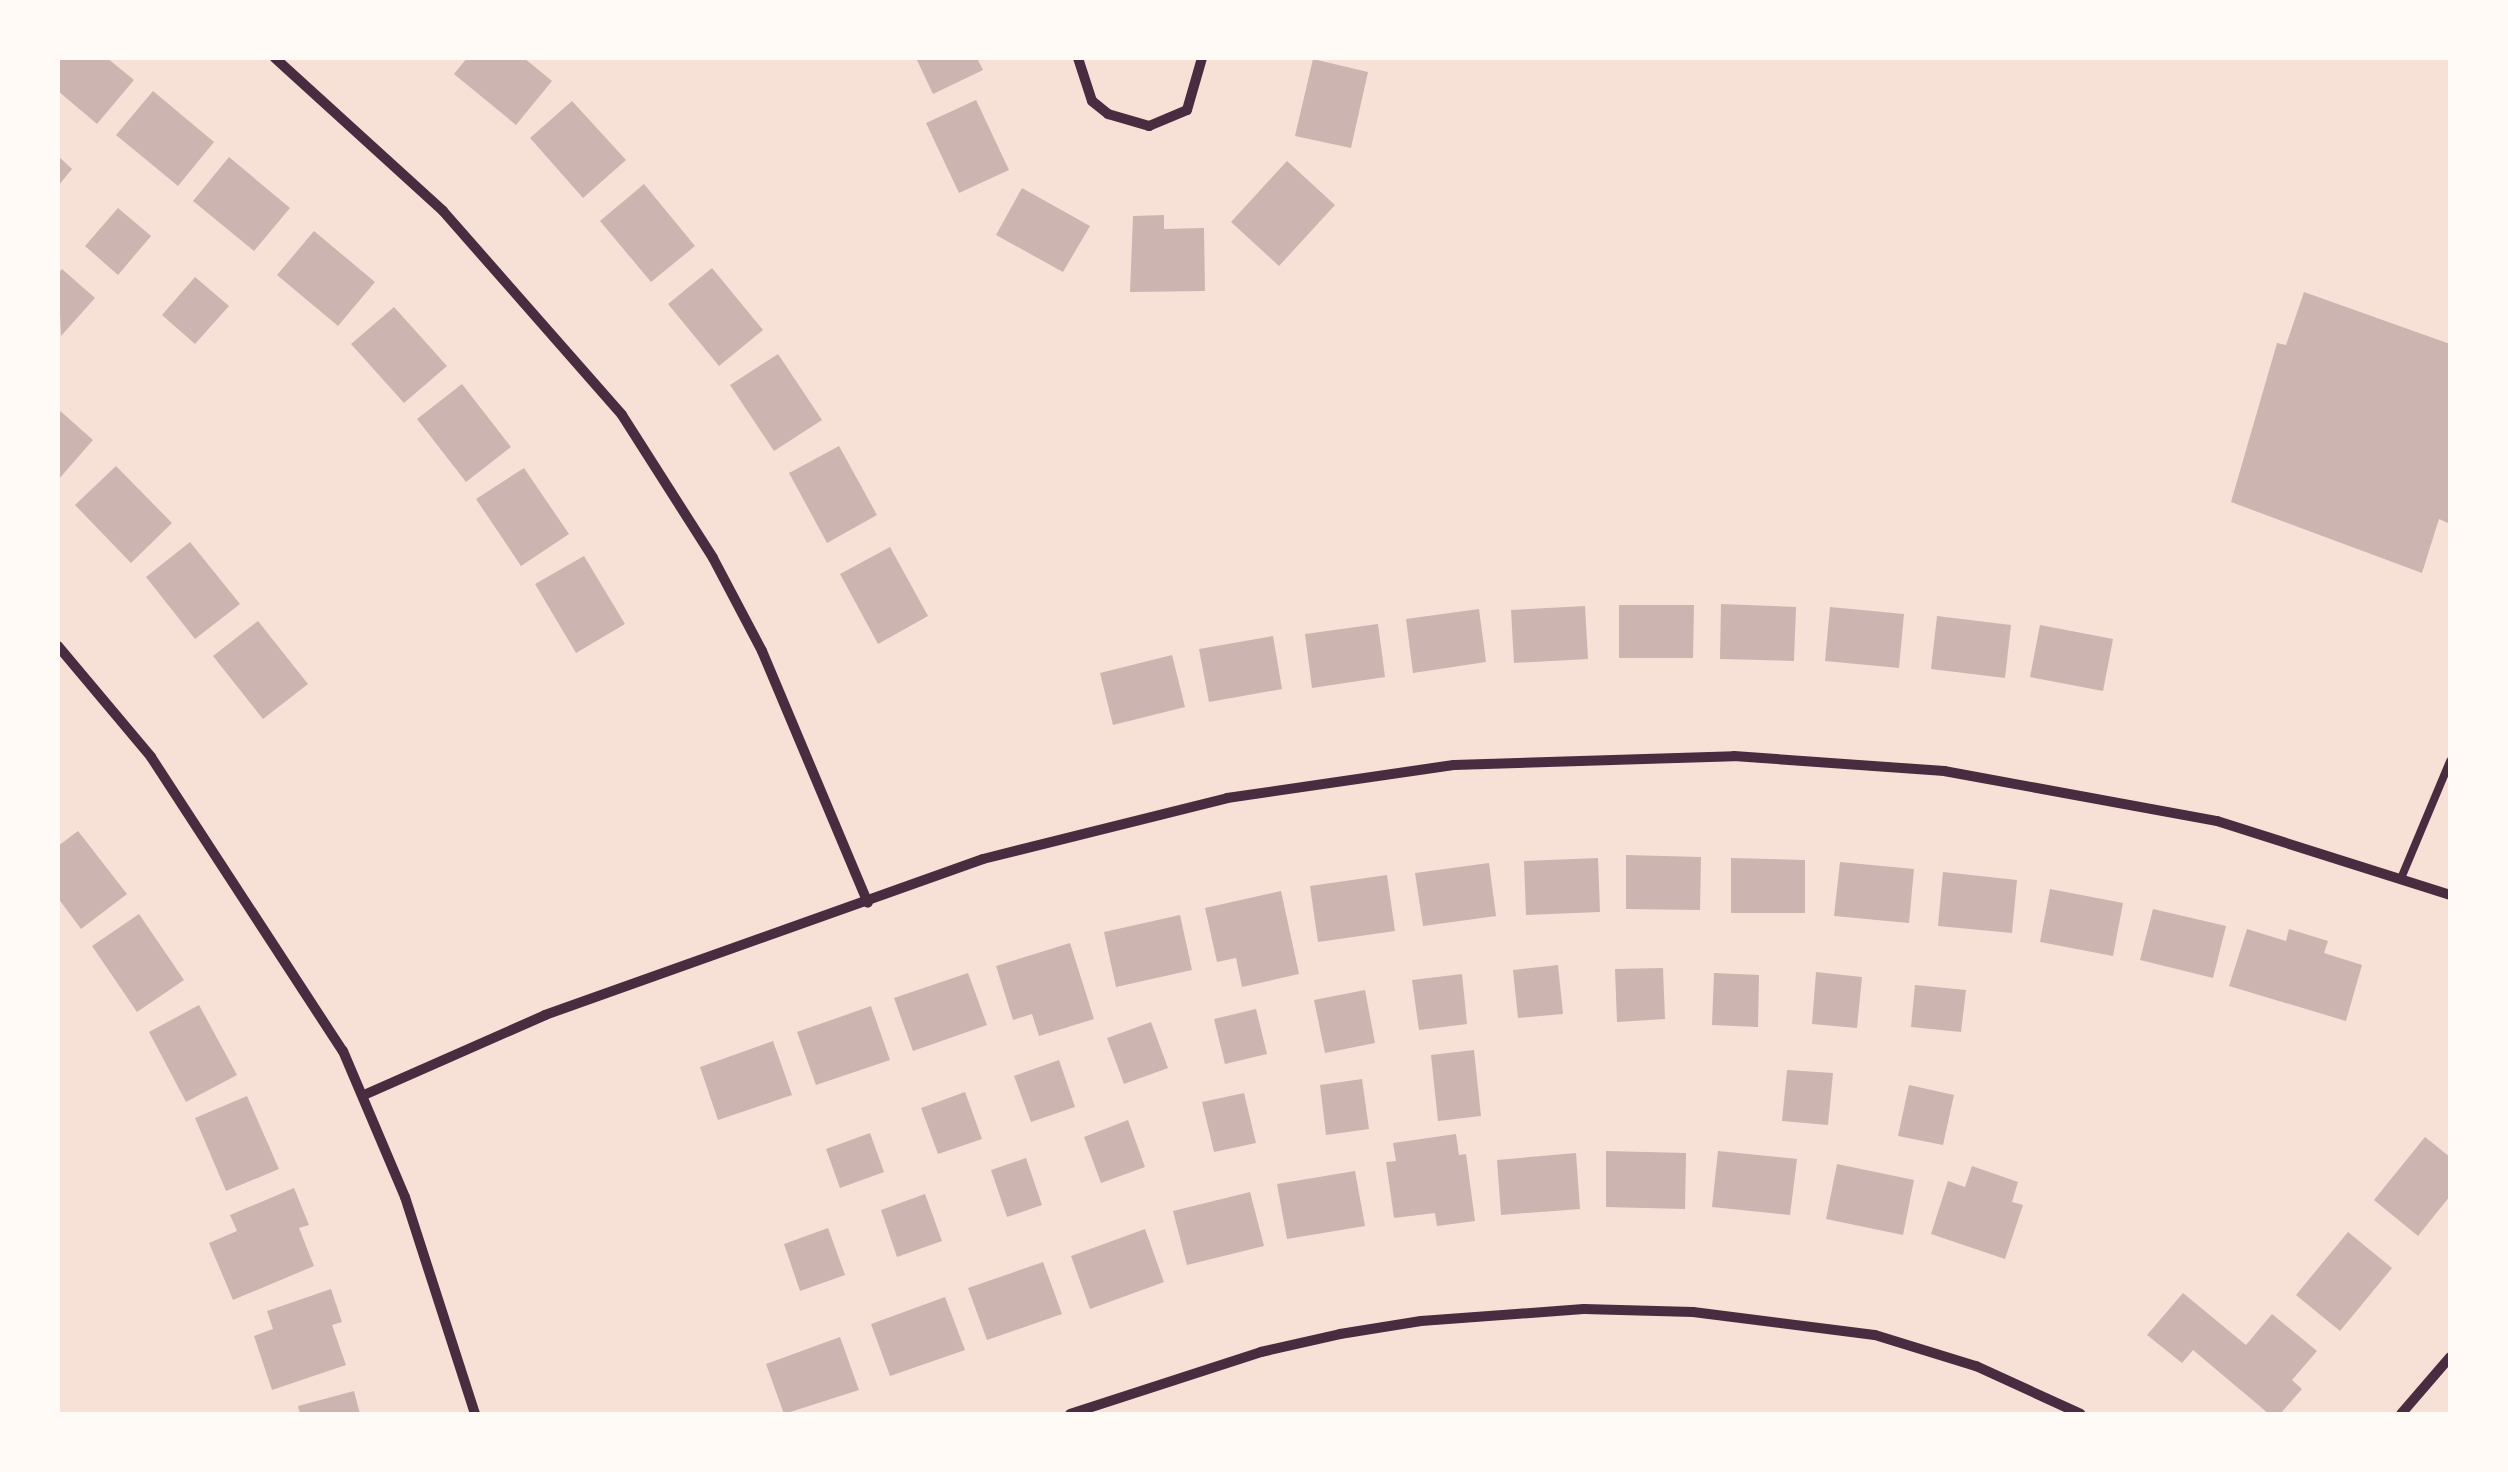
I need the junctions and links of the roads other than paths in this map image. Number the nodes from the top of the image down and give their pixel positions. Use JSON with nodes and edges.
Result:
{"nodes":[{"id":1,"x":275,"y":58,"type":"edge"},
{"id":2,"x":1078,"y":58,"type":"edge"},
{"id":3,"x":1202,"y":58,"type":"edge"},
{"id":4,"x":58,"y":646,"type":"edge"},
{"id":5,"x":2450,"y":761,"type":"edge"},
{"id":6,"x":2402,"y":876,"type":"junction"},
{"id":7,"x":2450,"y":895,"type":"edge"},
{"id":8,"x":868,"y":903,"type":"junction"},
{"id":9,"x":364,"y":1095,"type":"junction"},
{"id":10,"x":2450,"y":1357,"type":"edge"},
{"id":11,"x":475,"y":1414,"type":"edge"},
{"id":12,"x":1070,"y":1414,"type":"edge"},
{"id":13,"x":2081,"y":1414,"type":"edge"},
{"id":14,"x":2401,"y":1414,"type":"edge"}],
"edges":[{"from":1,"to":8,"type":"street"},
{"from":2,"to":3,"type":"street"},
{"from":4,"to":9,"type":"street"},
{"from":5,"to":6,"type":"lane"},
{"from":6,"to":7,"type":"street"},
{"from":6,"to":8,"type":"street"},
{"from":8,"to":9,"type":"street"},
{"from":9,"to":11,"type":"street"},
{"from":10,"to":14,"type":"street"},
{"from":12,"to":13,"type":"street"}]}
